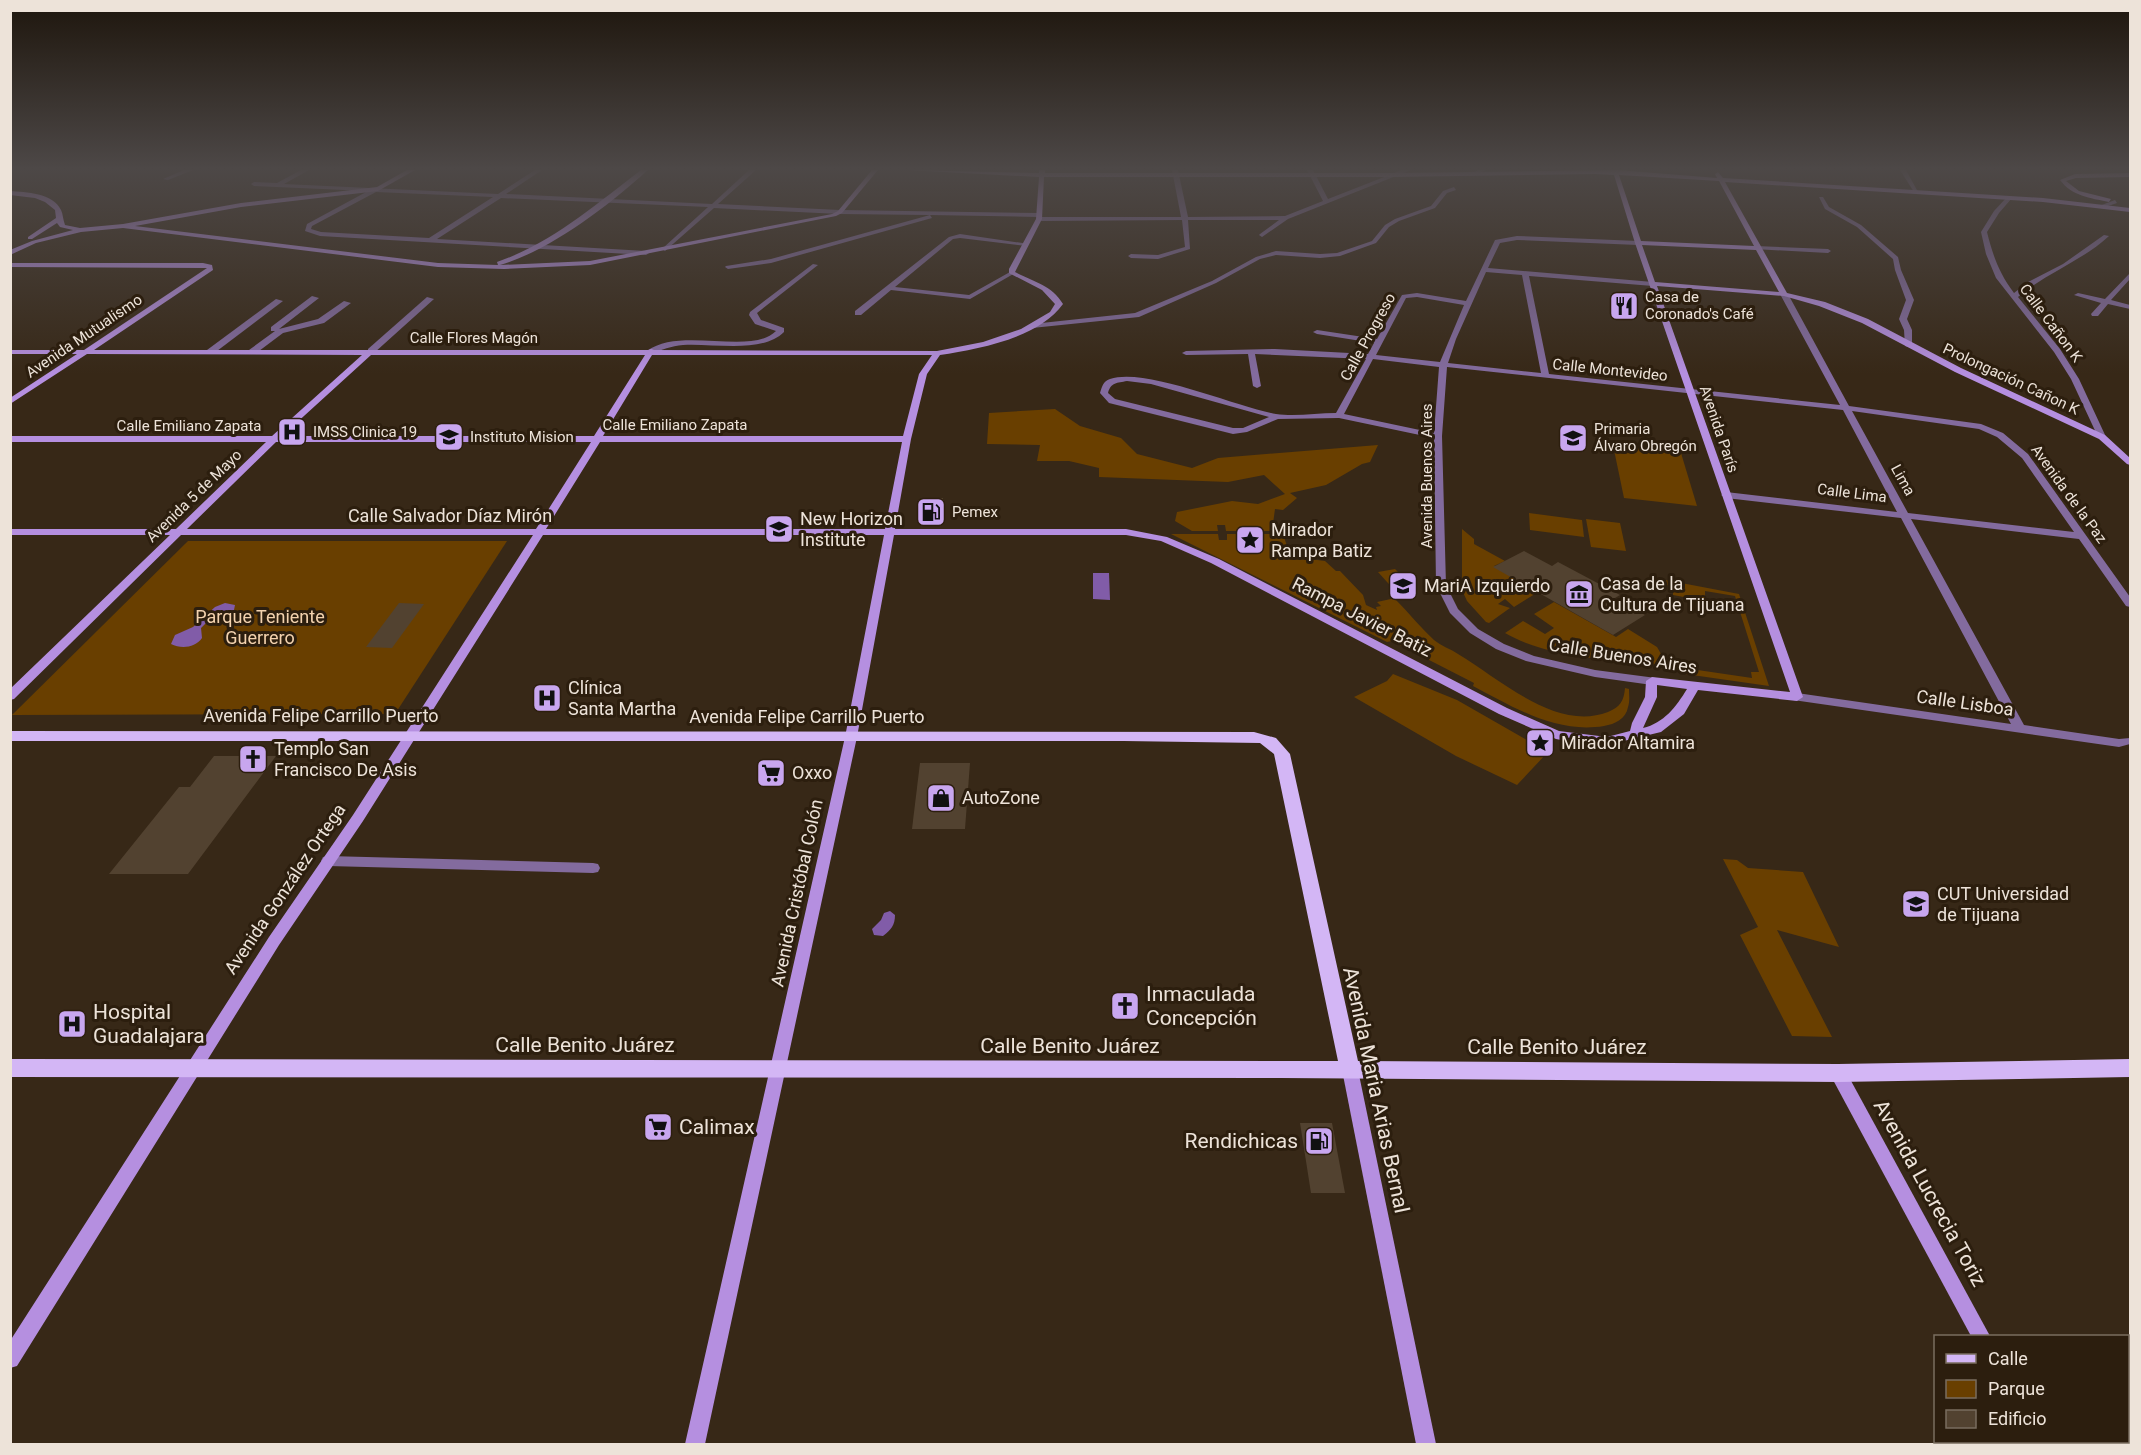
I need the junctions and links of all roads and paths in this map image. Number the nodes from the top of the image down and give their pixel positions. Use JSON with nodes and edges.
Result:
{"nodes":[{"id":1,"x":27,"y":238,"type":"edge"},
{"id":2,"x":50,"y":238,"type":"edge"},
{"id":3,"x":227,"y":238,"type":"edge"},
{"id":4,"x":392,"y":238,"type":"edge"},
{"id":5,"x":434,"y":238,"type":"edge"},
{"id":6,"x":552,"y":238,"type":"edge"},
{"id":7,"x":677,"y":238,"type":"edge"},
{"id":8,"x":718,"y":238,"type":"edge"},
{"id":9,"x":851,"y":238,"type":"edge"},
{"id":10,"x":952,"y":238,"type":"edge"},
{"id":11,"x":971,"y":238,"type":"edge"},
{"id":12,"x":1029,"y":238,"type":"edge"},
{"id":13,"x":1187,"y":238,"type":"edge"},
{"id":14,"x":1377,"y":238,"type":"edge"},
{"id":15,"x":1636,"y":238,"type":"edge"},
{"id":16,"x":1751,"y":238,"type":"edge"},
{"id":17,"x":1873,"y":238,"type":"edge"},
{"id":18,"x":1984,"y":238,"type":"edge"},
{"id":19,"x":2103,"y":238,"type":"edge"},
{"id":20,"x":431,"y":240,"type":"junction"},
{"id":21,"x":1638,"y":243,"type":"junction"},
{"id":22,"x":1026,"y":244,"type":"junction"},
{"id":23,"x":541,"y":246,"type":"junction"},
{"id":24,"x":10,"y":248,"type":"edge"},
{"id":25,"x":1756,"y":248,"type":"junction"},
{"id":26,"x":665,"y":249,"type":"junction"},
{"id":27,"x":1828,"y":251,"type":"dead end"},
{"id":28,"x":10,"y":253,"type":"edge"},
{"id":29,"x":646,"y":253,"type":"junction"},
{"id":30,"x":1131,"y":256,"type":"dead end"},
{"id":31,"x":10,"y":265,"type":"edge"},
{"id":32,"x":815,"y":265,"type":"dead end"},
{"id":33,"x":166,"y":266,"type":"junction"},
{"id":34,"x":474,"y":267,"type":"junction"},
{"id":35,"x":728,"y":267,"type":"dead end"},
{"id":36,"x":1484,"y":270,"type":"junction"},
{"id":37,"x":1012,"y":273,"type":"junction"},
{"id":38,"x":1525,"y":274,"type":"junction"},
{"id":39,"x":2130,"y":275,"type":"edge"},
{"id":40,"x":1653,"y":284,"type":"junction"},
{"id":41,"x":889,"y":288,"type":"junction"},
{"id":42,"x":172,"y":292,"type":"junction"},
{"id":43,"x":1784,"y":294,"type":"junction"},
{"id":44,"x":2078,"y":295,"type":"dead end"},
{"id":45,"x":2015,"y":296,"type":"junction"},
{"id":46,"x":315,"y":298,"type":"dead end"},
{"id":47,"x":430,"y":299,"type":"dead end"},
{"id":48,"x":279,"y":301,"type":"dead end"},
{"id":49,"x":2107,"y":302,"type":"junction"},
{"id":50,"x":347,"y":303,"type":"dead end"},
{"id":51,"x":1468,"y":303,"type":"junction"},
{"id":52,"x":2130,"y":307,"type":"edge"},
{"id":53,"x":858,"y":313,"type":"dead end"},
{"id":54,"x":2095,"y":314,"type":"dead end"},
{"id":55,"x":1032,"y":326,"type":"junction"},
{"id":56,"x":1317,"y":333,"type":"dead end"},
{"id":57,"x":1380,"y":342,"type":"junction"},
{"id":58,"x":1909,"y":346,"type":"junction"},
{"id":59,"x":371,"y":351,"type":"junction"},
{"id":60,"x":651,"y":351,"type":"junction"},
{"id":61,"x":1251,"y":351,"type":"junction"},
{"id":62,"x":10,"y":352,"type":"edge"},
{"id":63,"x":86,"y":352,"type":"junction"},
{"id":64,"x":210,"y":352,"type":"junction"},
{"id":65,"x":248,"y":352,"type":"junction"},
{"id":66,"x":937,"y":352,"type":"junction"},
{"id":67,"x":1186,"y":353,"type":"dead end"},
{"id":68,"x":1372,"y":357,"type":"junction"},
{"id":69,"x":1443,"y":365,"type":"junction"},
{"id":70,"x":1546,"y":376,"type":"junction"},
{"id":71,"x":1257,"y":386,"type":"dead end"},
{"id":72,"x":1690,"y":392,"type":"junction"},
{"id":73,"x":10,"y":402,"type":"edge"},
{"id":74,"x":1848,"y":408,"type":"junction"},
{"id":75,"x":1340,"y":415,"type":"junction"},
{"id":76,"x":1277,"y":417,"type":"junction"},
{"id":77,"x":2000,"y":435,"type":"joint"},
{"id":78,"x":1437,"y":436,"type":"junction"},
{"id":79,"x":2102,"y":437,"type":"junction"},
{"id":80,"x":10,"y":439,"type":"edge"},
{"id":81,"x":274,"y":439,"type":"junction"},
{"id":82,"x":596,"y":439,"type":"junction"},
{"id":83,"x":907,"y":439,"type":"junction"},
{"id":84,"x":2130,"y":462,"type":"edge"},
{"id":85,"x":1726,"y":495,"type":"junction"},
{"id":86,"x":1905,"y":515,"type":"junction"},
{"id":87,"x":10,"y":532,"type":"edge"},
{"id":88,"x":179,"y":532,"type":"junction"},
{"id":89,"x":539,"y":533,"type":"junction"},
{"id":90,"x":889,"y":533,"type":"junction"},
{"id":91,"x":2081,"y":536,"type":"junction"},
{"id":92,"x":2130,"y":604,"type":"edge"},
{"id":93,"x":1456,"y":615,"type":"joint"},
{"id":94,"x":1652,"y":681,"type":"junction"},
{"id":95,"x":1694,"y":686,"type":"junction"},
{"id":96,"x":10,"y":696,"type":"edge"},
{"id":97,"x":1797,"y":697,"type":"junction"},
{"id":98,"x":2020,"y":729,"type":"junction"},
{"id":99,"x":1636,"y":734,"type":"junction"},
{"id":100,"x":411,"y":735,"type":"junction"},
{"id":101,"x":10,"y":736,"type":"edge"},
{"id":102,"x":851,"y":737,"type":"junction"},
{"id":103,"x":2128,"y":741,"type":"dead end"},
{"id":104,"x":1277,"y":745,"type":"joint"},
{"id":105,"x":328,"y":861,"type":"junction"},
{"id":106,"x":593,"y":868,"type":"dead end"},
{"id":107,"x":10,"y":1068,"type":"edge"},
{"id":108,"x":194,"y":1068,"type":"junction"},
{"id":109,"x":2130,"y":1068,"type":"edge"},
{"id":110,"x":778,"y":1070,"type":"junction"},
{"id":111,"x":1350,"y":1070,"type":"junction"},
{"id":112,"x":1838,"y":1072,"type":"junction"},
{"id":113,"x":1980,"y":1335,"type":"edge"},
{"id":114,"x":10,"y":1359,"type":"edge"},
{"id":115,"x":695,"y":1444,"type":"edge"},
{"id":116,"x":1426,"y":1444,"type":"edge"}],
"edges":[{"from":1,"to":24,"type":"main road"},
{"from":2,"to":28,"type":"main road"},
{"from":3,"to":34,"type":"main road"},
{"from":4,"to":20,"type":"street"},
{"from":5,"to":20,"type":"street"},
{"from":6,"to":23,"type":"main road"},
{"from":7,"to":26,"type":"street"},
{"from":8,"to":26,"type":"main road"},
{"from":9,"to":35,"type":"street"},
{"from":10,"to":41,"type":"street"},
{"from":11,"to":22,"type":"street"},
{"from":12,"to":22,"type":"main road"},
{"from":13,"to":30,"type":"street"},
{"from":14,"to":55,"type":"street"},
{"from":15,"to":21,"type":"main road","name":"Avenida París"},
{"from":16,"to":25,"type":"main road","name":"Lima"},
{"from":17,"to":58,"type":"street"},
{"from":18,"to":45,"type":"street","name":"Calle Cañon K"},
{"from":19,"to":45,"type":"street"},
{"from":20,"to":23,"type":"street"},
{"from":21,"to":25,"type":"main road"},
{"from":21,"to":36,"type":"street","name":"Avenida Buenos Aires"},
{"from":21,"to":40,"type":"main road","name":"Avenida París"},
{"from":22,"to":37,"type":"main road"},
{"from":23,"to":29,"type":"street"},
{"from":23,"to":34,"type":"main road"},
{"from":25,"to":27,"type":"street"},
{"from":25,"to":43,"type":"main road","name":"Lima"},
{"from":26,"to":29,"type":"main road"},
{"from":29,"to":34,"type":"main road"},
{"from":31,"to":33,"type":"main road"},
{"from":32,"to":60,"type":"street"},
{"from":33,"to":42,"type":"main road","name":"Avenida Mutualismo"},
{"from":33,"to":42,"type":"main road","name":"Avenida Mutualismo"},
{"from":36,"to":38,"type":"street"},
{"from":36,"to":51,"type":"street","name":"Avenida Buenos Aires"},
{"from":37,"to":41,"type":"street"},
{"from":37,"to":55,"type":"main road","name":"Calle Flores Magón"},
{"from":38,"to":40,"type":"street"},
{"from":38,"to":70,"type":"street"},
{"from":39,"to":49,"type":"street"},
{"from":40,"to":43,"type":"main road","name":"Prolongación Cañon K"},
{"from":40,"to":72,"type":"main road","name":"Avenida París"},
{"from":41,"to":53,"type":"street"},
{"from":42,"to":63,"type":"main road","name":"Avenida Mutualismo"},
{"from":43,"to":58,"type":"main road","name":"Prolongación Cañon K"},
{"from":43,"to":74,"type":"street","name":"Lima"},
{"from":44,"to":49,"type":"street"},
{"from":45,"to":79,"type":"street","name":"Calle Cañon K"},
{"from":46,"to":65,"type":"street"},
{"from":47,"to":59,"type":"street","name":"Avenida 5 de Mayo"},
{"from":48,"to":64,"type":"street"},
{"from":49,"to":52,"type":"street"},
{"from":49,"to":54,"type":"street"},
{"from":50,"to":65,"type":"street"},
{"from":51,"to":57,"type":"street","name":"Calle Progreso"},
{"from":51,"to":69,"type":"street","name":"Avenida Buenos Aires"},
{"from":55,"to":66,"type":"main road","name":"Calle Flores Magón"},
{"from":56,"to":57,"type":"street"},
{"from":57,"to":68,"type":"street","name":"Calle Progreso"},
{"from":58,"to":79,"type":"main road","name":"Prolongación Cañon K"},
{"from":59,"to":60,"type":"main road","name":"Calle Flores Magón"},
{"from":59,"to":65,"type":"main road","name":"Calle Flores Magón"},
{"from":59,"to":81,"type":"main road","name":"Avenida 5 de Mayo"},
{"from":60,"to":66,"type":"main road","name":"Calle Flores Magón"},
{"from":60,"to":82,"type":"main road","name":"Avenida González Ortega"},
{"from":61,"to":67,"type":"street","name":"Calle Montevideo"},
{"from":61,"to":68,"type":"street","name":"Calle Montevideo"},
{"from":61,"to":71,"type":"street"},
{"from":62,"to":63,"type":"main road","name":"Calle Flores Magón"},
{"from":63,"to":64,"type":"main road","name":"Calle Flores Magón"},
{"from":63,"to":73,"type":"main road","name":"Avenida Mutualismo"},
{"from":64,"to":65,"type":"main road","name":"Calle Flores Magón"},
{"from":66,"to":83,"type":"main road","name":"Avenida Cristóbal Colón"},
{"from":68,"to":69,"type":"street","name":"Calle Montevideo"},
{"from":68,"to":75,"type":"street","name":"Calle Progreso"},
{"from":69,"to":70,"type":"street","name":"Calle Montevideo"},
{"from":69,"to":78,"type":"street","name":"Avenida Buenos Aires"},
{"from":70,"to":72,"type":"street","name":"Calle Montevideo"},
{"from":72,"to":74,"type":"street","name":"Calle Montevideo"},
{"from":72,"to":85,"type":"main road","name":"Avenida París"},
{"from":74,"to":77,"type":"street","name":"Calle Montevideo"},
{"from":74,"to":86,"type":"street","name":"Lima"},
{"from":75,"to":76,"type":"street"},
{"from":75,"to":78,"type":"street"},
{"from":76,"to":76,"type":"street"},
{"from":77,"to":91,"type":"street","name":"Avenida de la Paz"},
{"from":78,"to":93,"type":"street","name":"Avenida Buenos Aires"},
{"from":79,"to":84,"type":"main road","name":"Prolongación Cañon K"},
{"from":80,"to":81,"type":"main road","name":"Calle Emiliano Zapata"},
{"from":81,"to":82,"type":"main road","name":"Calle Emiliano Zapata"},
{"from":81,"to":88,"type":"main road","name":"Avenida 5 de Mayo"},
{"from":82,"to":83,"type":"main road","name":"Calle Emiliano Zapata"},
{"from":82,"to":89,"type":"main road","name":"Avenida González Ortega"},
{"from":83,"to":90,"type":"main road","name":"Avenida Cristóbal Colón"},
{"from":85,"to":86,"type":"street","name":"Calle Lima"},
{"from":85,"to":97,"type":"main road","name":"Avenida París"},
{"from":86,"to":91,"type":"street","name":"Calle Lima"},
{"from":86,"to":98,"type":"street","name":"Lima"},
{"from":87,"to":88,"type":"main road","name":"Calle Salvador Díaz Mirón"},
{"from":88,"to":89,"type":"main road","name":"Calle Salvador Díaz Mirón"},
{"from":88,"to":96,"type":"main road","name":"Avenida 5 de Mayo"},
{"from":89,"to":90,"type":"main road","name":"Calle Salvador Díaz Mirón"},
{"from":89,"to":100,"type":"main road","name":"Avenida González Ortega"},
{"from":90,"to":99,"type":"main road","name":"Rampa Javier Batiz"},
{"from":90,"to":102,"type":"main road","name":"Avenida Cristóbal Colón"},
{"from":91,"to":92,"type":"street","name":"Avenida de la Paz"},
{"from":93,"to":94,"type":"street","name":"Calle Buenos Aires"},
{"from":94,"to":95,"type":"main road","name":"Calle Buenos Aires"},
{"from":94,"to":99,"type":"main road"},
{"from":95,"to":97,"type":"main road","name":"Calle Buenos Aires"},
{"from":95,"to":99,"type":"main road","name":"Rampa Javier Batiz"},
{"from":97,"to":98,"type":"street","name":"Calle Lisboa"},
{"from":98,"to":103,"type":"street","name":"Calle Lisboa"},
{"from":100,"to":101,"type":"main road","name":"Avenida Felipe Carrillo Puerto"},
{"from":100,"to":102,"type":"main road","name":"Avenida Felipe Carrillo Puerto"},
{"from":100,"to":105,"type":"main road","name":"Avenida González Ortega"},
{"from":102,"to":104,"type":"main road","name":"Avenida Felipe Carrillo Puerto"},
{"from":102,"to":110,"type":"main road","name":"Avenida Cristóbal Colón"},
{"from":104,"to":111,"type":"main road","name":"Avenida Maria Arias Bernal"},
{"from":105,"to":106,"type":"street"},
{"from":105,"to":108,"type":"main road","name":"Avenida González Ortega"},
{"from":107,"to":108,"type":"main road","name":"Calle Benito Juárez"},
{"from":108,"to":110,"type":"main road","name":"Calle Benito Juárez"},
{"from":108,"to":114,"type":"main road","name":"Avenida González Ortega"},
{"from":109,"to":112,"type":"main road","name":"Calle Benito Juárez"},
{"from":110,"to":111,"type":"main road","name":"Calle Benito Juárez"},
{"from":110,"to":115,"type":"main road","name":"Avenida Cristóbal Colón"},
{"from":111,"to":112,"type":"main road","name":"Calle Benito Juárez"},
{"from":111,"to":116,"type":"main road","name":"Avenida Maria Arias Bernal"},
{"from":112,"to":113,"type":"main road","name":"Avenida Lucrecia Toriz"}]}
